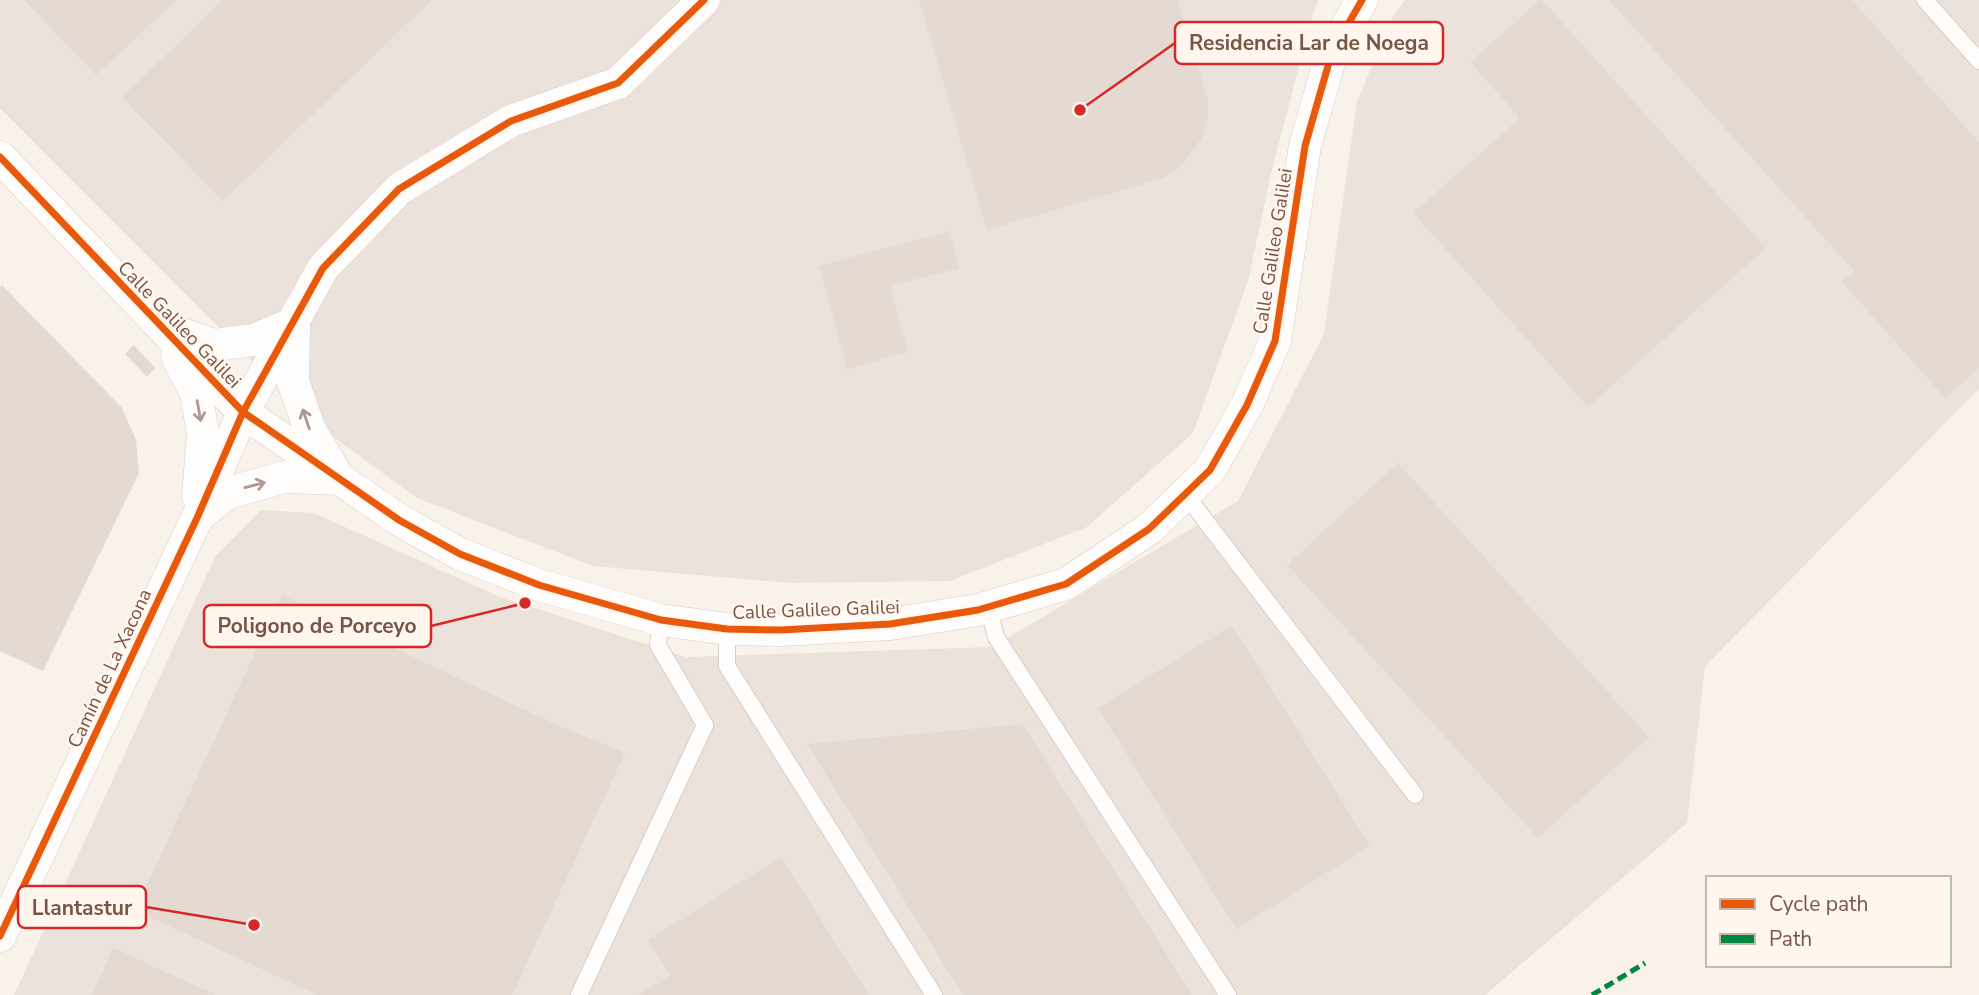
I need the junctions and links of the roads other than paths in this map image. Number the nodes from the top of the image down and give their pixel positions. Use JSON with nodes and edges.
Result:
{"nodes":[{"id":1,"x":704,"y":0,"type":"edge"},
{"id":2,"x":1362,"y":0,"type":"edge"},
{"id":3,"x":1925,"y":0,"type":"edge"},
{"id":4,"x":1979,"y":61,"type":"edge"},
{"id":5,"x":0,"y":157,"type":"edge"},
{"id":6,"x":294,"y":323,"type":"junction"},
{"id":7,"x":162,"y":327,"type":"junction"},
{"id":8,"x":243,"y":412,"type":"junction"},
{"id":9,"x":340,"y":478,"type":"junction"},
{"id":10,"x":1185,"y":494,"type":"junction"},
{"id":11,"x":197,"y":518,"type":"junction"},
{"id":12,"x":988,"y":607,"type":"junction"},
{"id":13,"x":661,"y":620,"type":"junction"},
{"id":14,"x":727,"y":629,"type":"junction"},
{"id":15,"x":1415,"y":795,"type":"dead end"},
{"id":16,"x":0,"y":936,"type":"edge"},
{"id":17,"x":579,"y":995,"type":"edge"},
{"id":18,"x":934,"y":995,"type":"edge"},
{"id":19,"x":1228,"y":995,"type":"edge"}],
"edges":[{"from":1,"to":6,"type":"street","name":"Camín de La Xacona"},
{"from":2,"to":10,"type":"street","name":"Calle Galileo Galilei"},
{"from":3,"to":4,"type":"lane"},
{"from":5,"to":7,"type":"street","name":"Calle Galileo Galilei"},
{"from":6,"to":7,"type":"street"},
{"from":6,"to":8,"type":"street","name":"Camín de La Xacona"},
{"from":9,"to":6,"type":"street","one_way":true},
{"from":7,"to":8,"type":"street","name":"Calle Galileo Galilei"},
{"from":7,"to":11,"type":"street","one_way":true},
{"from":8,"to":9,"type":"street","name":"Calle Galileo Galilei"},
{"from":8,"to":11,"type":"street","name":"Camín de La Xacona"},
{"from":11,"to":9,"type":"street","one_way":true},
{"from":9,"to":13,"type":"street","name":"Calle Galileo Galilei"},
{"from":10,"to":12,"type":"street","name":"Calle Galileo Galilei"},
{"from":10,"to":15,"type":"lane"},
{"from":11,"to":16,"type":"street","name":"Camín de La Xacona"},
{"from":12,"to":14,"type":"street","name":"Calle Galileo Galilei"},
{"from":12,"to":19,"type":"lane"},
{"from":13,"to":14,"type":"street","name":"Calle Galileo Galilei"},
{"from":13,"to":17,"type":"lane"},
{"from":14,"to":18,"type":"lane"}]}
